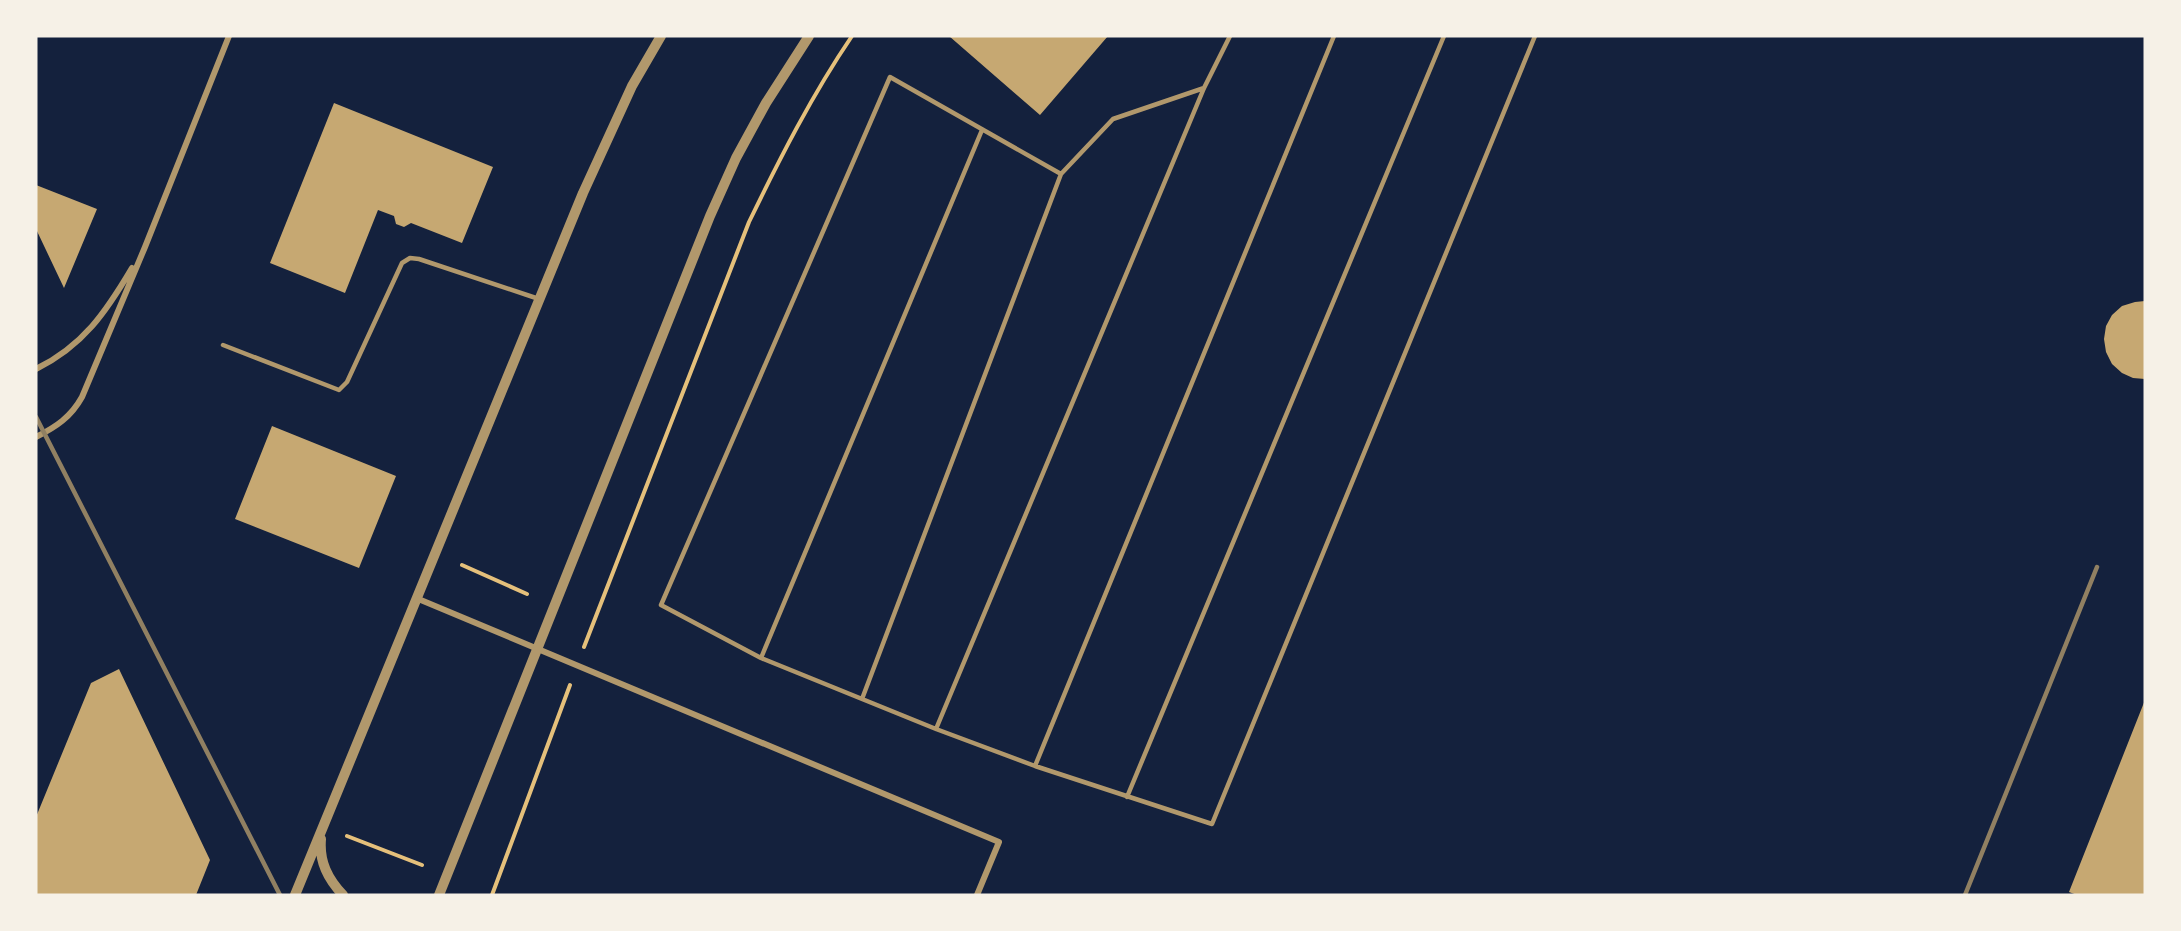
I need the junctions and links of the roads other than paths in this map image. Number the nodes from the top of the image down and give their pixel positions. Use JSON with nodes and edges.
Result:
{"nodes":[{"id":1,"x":229,"y":36,"type":"edge"},
{"id":2,"x":661,"y":36,"type":"edge"},
{"id":3,"x":808,"y":36,"type":"edge"},
{"id":4,"x":1230,"y":36,"type":"edge"},
{"id":5,"x":1334,"y":36,"type":"edge"},
{"id":6,"x":1444,"y":36,"type":"edge"},
{"id":7,"x":1535,"y":36,"type":"edge"},
{"id":8,"x":1204,"y":88,"type":"junction"},
{"id":9,"x":982,"y":130,"type":"junction"},
{"id":10,"x":1061,"y":174,"type":"junction"},
{"id":11,"x":145,"y":247,"type":"junction"},
{"id":12,"x":539,"y":299,"type":"junction"},
{"id":13,"x":223,"y":345,"type":"dead end"},
{"id":14,"x":36,"y":369,"type":"edge"},
{"id":15,"x":36,"y":437,"type":"edge"},
{"id":16,"x":416,"y":598,"type":"junction"},
{"id":17,"x":536,"y":649,"type":"junction"},
{"id":18,"x":761,"y":658,"type":"junction"},
{"id":19,"x":862,"y":699,"type":"junction"},
{"id":20,"x":936,"y":729,"type":"junction"},
{"id":21,"x":1035,"y":766,"type":"junction"},
{"id":22,"x":1127,"y":797,"type":"junction"},
{"id":23,"x":322,"y":830,"type":"junction"},
{"id":24,"x":440,"y":891,"type":"edge"},
{"id":25,"x":295,"y":895,"type":"edge"},
{"id":26,"x":343,"y":895,"type":"edge"},
{"id":27,"x":434,"y":895,"type":"edge"},
{"id":28,"x":977,"y":895,"type":"edge"}],
"edges":[{"from":1,"to":11,"type":"street"},
{"from":2,"to":12,"type":"street"},
{"from":3,"to":17,"type":"street"},
{"from":4,"to":8,"type":"lane"},
{"from":5,"to":21,"type":"lane"},
{"from":6,"to":22,"type":"lane"},
{"from":7,"to":22,"type":"lane"},
{"from":8,"to":10,"type":"lane"},
{"from":8,"to":20,"type":"lane"},
{"from":9,"to":10,"type":"lane"},
{"from":9,"to":18,"type":"lane"},
{"from":9,"to":18,"type":"lane"},
{"from":10,"to":19,"type":"lane"},
{"from":11,"to":14,"type":"street"},
{"from":11,"to":15,"type":"street"},
{"from":12,"to":13,"type":"lane"},
{"from":12,"to":16,"type":"street"},
{"from":16,"to":17,"type":"street"},
{"from":16,"to":23,"type":"street"},
{"from":17,"to":24,"type":"street"},
{"from":17,"to":28,"type":"street"},
{"from":18,"to":19,"type":"lane"},
{"from":19,"to":20,"type":"lane"},
{"from":20,"to":21,"type":"lane"},
{"from":21,"to":22,"type":"lane"},
{"from":23,"to":25,"type":"street"},
{"from":23,"to":26,"type":"street"},
{"from":24,"to":27,"type":"street"}]}
